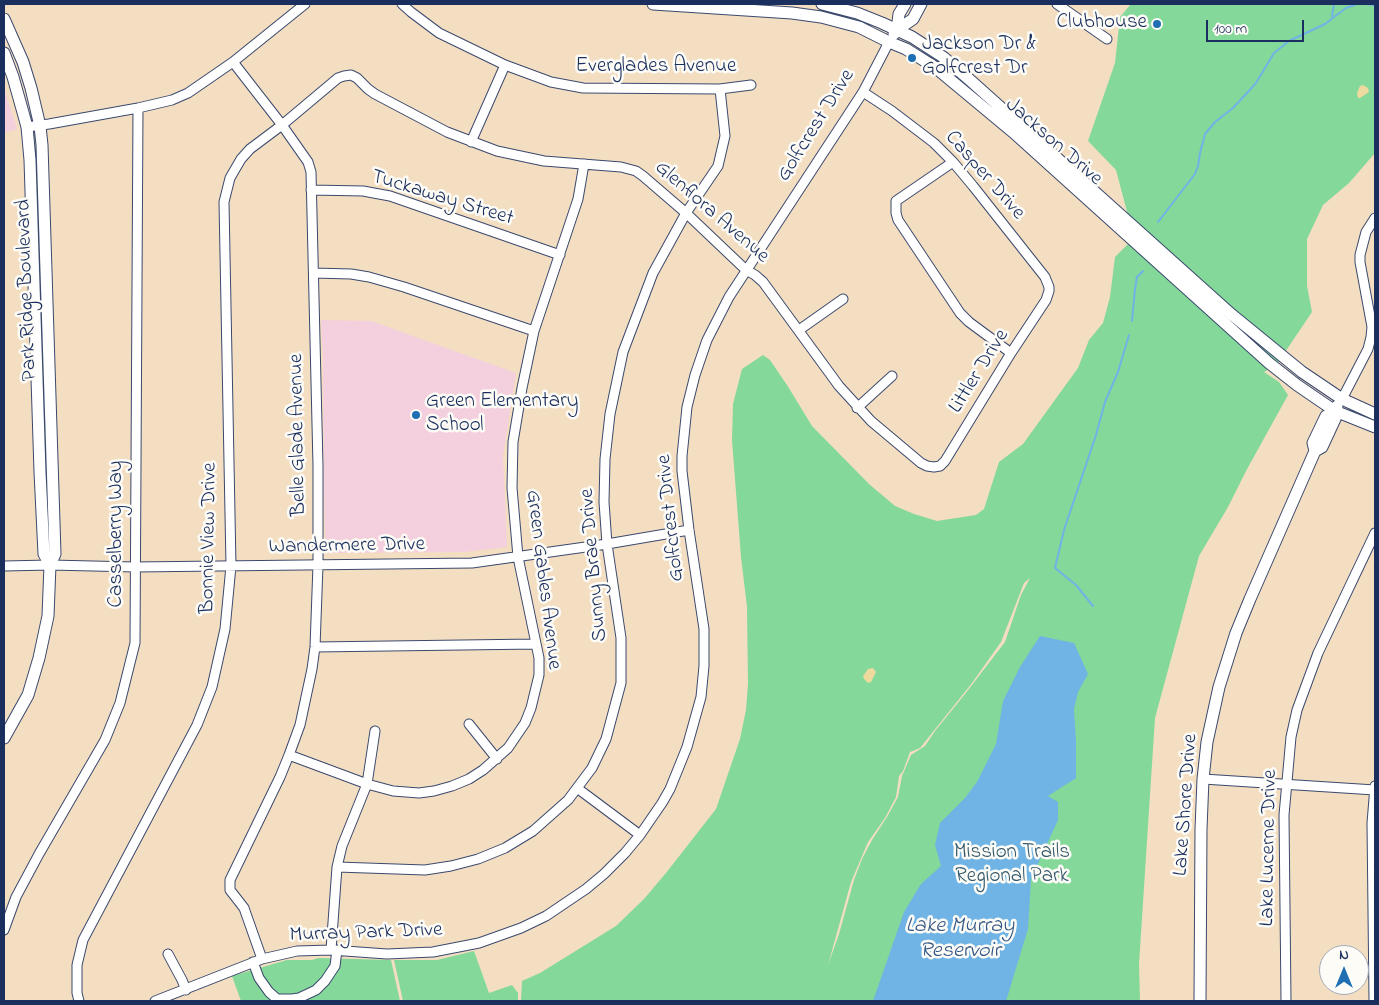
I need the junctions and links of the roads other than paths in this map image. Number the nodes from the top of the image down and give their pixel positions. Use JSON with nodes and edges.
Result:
{"nodes":[{"id":1,"x":305,"y":4,"type":"edge"},
{"id":2,"x":402,"y":4,"type":"edge"},
{"id":3,"x":653,"y":4,"type":"edge"},
{"id":4,"x":822,"y":4,"type":"edge"},
{"id":5,"x":905,"y":4,"type":"edge"},
{"id":6,"x":921,"y":4,"type":"edge"},
{"id":7,"x":1057,"y":4,"type":"edge"},
{"id":8,"x":4,"y":19,"type":"edge"},
{"id":9,"x":897,"y":30,"type":"junction"},
{"id":10,"x":1107,"y":39,"type":"dead end"},
{"id":11,"x":889,"y":42,"type":"junction"},
{"id":12,"x":4,"y":53,"type":"edge"},
{"id":13,"x":233,"y":62,"type":"junction"},
{"id":14,"x":505,"y":65,"type":"junction"},
{"id":15,"x":750,"y":85,"type":"dead end"},
{"id":16,"x":720,"y":89,"type":"junction"},
{"id":17,"x":863,"y":92,"type":"junction"},
{"id":18,"x":138,"y":108,"type":"junction"},
{"id":19,"x":282,"y":124,"type":"junction"},
{"id":20,"x":40,"y":126,"type":"junction"},
{"id":21,"x":27,"y":127,"type":"junction"},
{"id":22,"x":471,"y":142,"type":"junction"},
{"id":23,"x":953,"y":162,"type":"junction"},
{"id":24,"x":584,"y":164,"type":"junction"},
{"id":25,"x":311,"y":190,"type":"junction"},
{"id":26,"x":686,"y":213,"type":"junction"},
{"id":27,"x":1375,"y":218,"type":"edge"},
{"id":28,"x":560,"y":255,"type":"junction"},
{"id":29,"x":746,"y":270,"type":"junction"},
{"id":30,"x":314,"y":274,"type":"junction"},
{"id":31,"x":1045,"y":277,"type":"joint"},
{"id":32,"x":843,"y":299,"type":"dead end"},
{"id":33,"x":534,"y":330,"type":"junction"},
{"id":34,"x":799,"y":330,"type":"junction"},
{"id":35,"x":1010,"y":352,"type":"junction"},
{"id":36,"x":892,"y":376,"type":"dead end"},
{"id":37,"x":1342,"y":399,"type":"junction"},
{"id":38,"x":857,"y":408,"type":"junction"},
{"id":39,"x":1335,"y":411,"type":"junction"},
{"id":40,"x":1375,"y":414,"type":"edge"},
{"id":41,"x":1375,"y":427,"type":"edge"},
{"id":42,"x":921,"y":463,"type":"joint"},
{"id":43,"x":689,"y":530,"type":"junction"},
{"id":44,"x":1375,"y":533,"type":"edge"},
{"id":45,"x":607,"y":544,"type":"junction"},
{"id":46,"x":518,"y":557,"type":"junction"},
{"id":47,"x":318,"y":565,"type":"junction"},
{"id":48,"x":4,"y":566,"type":"edge"},
{"id":49,"x":50,"y":566,"type":"junction"},
{"id":50,"x":231,"y":566,"type":"junction"},
{"id":51,"x":135,"y":567,"type":"junction"},
{"id":52,"x":536,"y":644,"type":"junction"},
{"id":53,"x":315,"y":647,"type":"junction"},
{"id":54,"x":469,"y":724,"type":"dead end"},
{"id":55,"x":375,"y":731,"type":"dead end"},
{"id":56,"x":4,"y":738,"type":"edge"},
{"id":57,"x":289,"y":755,"type":"junction"},
{"id":58,"x":497,"y":759,"type":"junction"},
{"id":59,"x":1203,"y":779,"type":"junction"},
{"id":60,"x":367,"y":784,"type":"junction"},
{"id":61,"x":1288,"y":784,"type":"junction"},
{"id":62,"x":577,"y":788,"type":"junction"},
{"id":63,"x":1375,"y":789,"type":"edge"},
{"id":64,"x":640,"y":835,"type":"junction"},
{"id":65,"x":337,"y":867,"type":"junction"},
{"id":66,"x":4,"y":930,"type":"edge"},
{"id":67,"x":334,"y":950,"type":"junction"},
{"id":68,"x":168,"y":954,"type":"dead end"},
{"id":69,"x":258,"y":960,"type":"junction"},
{"id":70,"x":186,"y":990,"type":"junction"},
{"id":71,"x":277,"y":1000,"type":"edge"},
{"id":72,"x":79,"y":1001,"type":"edge"},
{"id":73,"x":155,"y":1001,"type":"edge"},
{"id":74,"x":1200,"y":1001,"type":"edge"},
{"id":75,"x":1286,"y":1001,"type":"edge"},
{"id":76,"x":1374,"y":1001,"type":"edge"}],
"edges":[{"from":1,"to":13,"type":"street"},
{"from":2,"to":14,"type":"street","name":"Everglades Avenue"},
{"from":3,"to":11,"type":"main road","name":"Jackson Drive"},
{"from":4,"to":9,"type":"main road","name":"Jackson Drive"},
{"from":5,"to":9,"type":"main road","name":"Golfcrest Drive"},
{"from":6,"to":9,"type":"main road","name":"Golfcrest Drive"},
{"from":7,"to":10,"type":"street"},
{"from":8,"to":20,"type":"main road","name":"Park Ridge Boulevard"},
{"from":9,"to":11,"type":"main road","name":"Golfcrest Drive"},
{"from":9,"to":37,"type":"main road","name":"Jackson Drive"},
{"from":11,"to":17,"type":"street","name":"Golfcrest Drive"},
{"from":11,"to":39,"type":"main road","name":"Jackson Drive"},
{"from":12,"to":21,"type":"main road","name":"Park Ridge Boulevard"},
{"from":13,"to":18,"type":"street"},
{"from":13,"to":19,"type":"street","name":"Belle Glade Avenue"},
{"from":14,"to":16,"type":"street","name":"Everglades Avenue"},
{"from":14,"to":22,"type":"street"},
{"from":15,"to":16,"type":"street","name":"Everglades Avenue"},
{"from":16,"to":26,"type":"street","name":"Sunny Brae Drive"},
{"from":17,"to":23,"type":"street","name":"Casper Drive"},
{"from":17,"to":29,"type":"street","name":"Golfcrest Drive"},
{"from":18,"to":20,"type":"street"},
{"from":18,"to":51,"type":"street","name":"Casselberry Way"},
{"from":19,"to":22,"type":"street","name":"Glenflora Avenue"},
{"from":19,"to":25,"type":"street","name":"Belle Glade Avenue"},
{"from":19,"to":50,"type":"street","name":"Bonnie View Drive"},
{"from":20,"to":21,"type":"street"},
{"from":20,"to":49,"type":"main road","name":"Park Ridge Boulevard"},
{"from":21,"to":49,"type":"main road","name":"Park Ridge Boulevard"},
{"from":22,"to":24,"type":"street","name":"Glenflora Avenue"},
{"from":23,"to":31,"type":"street","name":"Casper Drive"},
{"from":23,"to":35,"type":"street"},
{"from":24,"to":26,"type":"street","name":"Glenflora Avenue"},
{"from":24,"to":28,"type":"street","name":"Green Gables Avenue"},
{"from":25,"to":28,"type":"street","name":"Tuckaway Street"},
{"from":25,"to":30,"type":"street","name":"Belle Glade Avenue"},
{"from":26,"to":29,"type":"street","name":"Glenflora Avenue"},
{"from":26,"to":45,"type":"street","name":"Sunny Brae Drive"},
{"from":27,"to":37,"type":"street","name":"Lake Shore Drive"},
{"from":28,"to":33,"type":"street","name":"Green Gables Avenue"},
{"from":29,"to":34,"type":"street","name":"Glenflora Avenue"},
{"from":29,"to":43,"type":"street","name":"Golfcrest Drive"},
{"from":30,"to":33,"type":"street"},
{"from":30,"to":47,"type":"street","name":"Belle Glade Avenue"},
{"from":31,"to":35,"type":"street","name":"Littler Drive"},
{"from":32,"to":34,"type":"street"},
{"from":33,"to":46,"type":"street","name":"Green Gables Avenue"},
{"from":34,"to":38,"type":"street","name":"Glenflora Avenue"},
{"from":35,"to":42,"type":"street","name":"Littler Drive"},
{"from":36,"to":38,"type":"street"},
{"from":37,"to":39,"type":"main road","name":"Lake Shore Drive"},
{"from":37,"to":40,"type":"main road","name":"Jackson Drive"},
{"from":38,"to":42,"type":"street","name":"Glenflora Avenue"},
{"from":39,"to":41,"type":"main road","name":"Jackson Drive"},
{"from":39,"to":59,"type":"main road","name":"Lake Shore Drive"},
{"from":43,"to":45,"type":"street","name":"Wandermere Drive"},
{"from":43,"to":64,"type":"street","name":"Golfcrest Drive"},
{"from":44,"to":61,"type":"street","name":"Lake Lucerne Drive"},
{"from":45,"to":46,"type":"street","name":"Wandermere Drive"},
{"from":45,"to":62,"type":"street","name":"Sunny Brae Drive"},
{"from":46,"to":47,"type":"street","name":"Wandermere Drive"},
{"from":46,"to":52,"type":"street","name":"Green Gables Avenue"},
{"from":47,"to":50,"type":"street","name":"Wandermere Drive"},
{"from":47,"to":53,"type":"street","name":"Belle Glade Avenue"},
{"from":48,"to":49,"type":"street","name":"Wandermere Drive"},
{"from":49,"to":51,"type":"street","name":"Wandermere Drive"},
{"from":49,"to":56,"type":"main road","name":"Park Ridge Boulevard"},
{"from":50,"to":51,"type":"street","name":"Wandermere Drive"},
{"from":50,"to":72,"type":"street","name":"Bonnie View Drive"},
{"from":51,"to":66,"type":"street","name":"Casselberry Way"},
{"from":52,"to":53,"type":"street"},
{"from":52,"to":58,"type":"street","name":"Green Gables Avenue"},
{"from":53,"to":57,"type":"street","name":"Belle Glade Avenue"},
{"from":54,"to":58,"type":"street"},
{"from":55,"to":60,"type":"street"},
{"from":57,"to":60,"type":"street","name":"Green Gables Avenue"},
{"from":57,"to":69,"type":"street","name":"Belle Glade Avenue"},
{"from":58,"to":60,"type":"street","name":"Green Gables Avenue"},
{"from":59,"to":61,"type":"street"},
{"from":59,"to":74,"type":"main road","name":"Lake Shore Drive"},
{"from":60,"to":65,"type":"street"},
{"from":61,"to":63,"type":"street"},
{"from":61,"to":75,"type":"street","name":"Lake Lucerne Drive"},
{"from":62,"to":64,"type":"street"},
{"from":62,"to":65,"type":"street","name":"Sunny Brae Drive"},
{"from":63,"to":76,"type":"street"},
{"from":64,"to":67,"type":"street","name":"Murray Park Drive"},
{"from":65,"to":67,"type":"street"},
{"from":67,"to":69,"type":"street","name":"Murray Park Drive"},
{"from":67,"to":71,"type":"street"},
{"from":68,"to":70,"type":"street"},
{"from":69,"to":70,"type":"street","name":"Murray Park Drive"},
{"from":69,"to":71,"type":"street","name":"Belle Glade Avenue"},
{"from":70,"to":73,"type":"street","name":"Murray Park Drive"}]}
